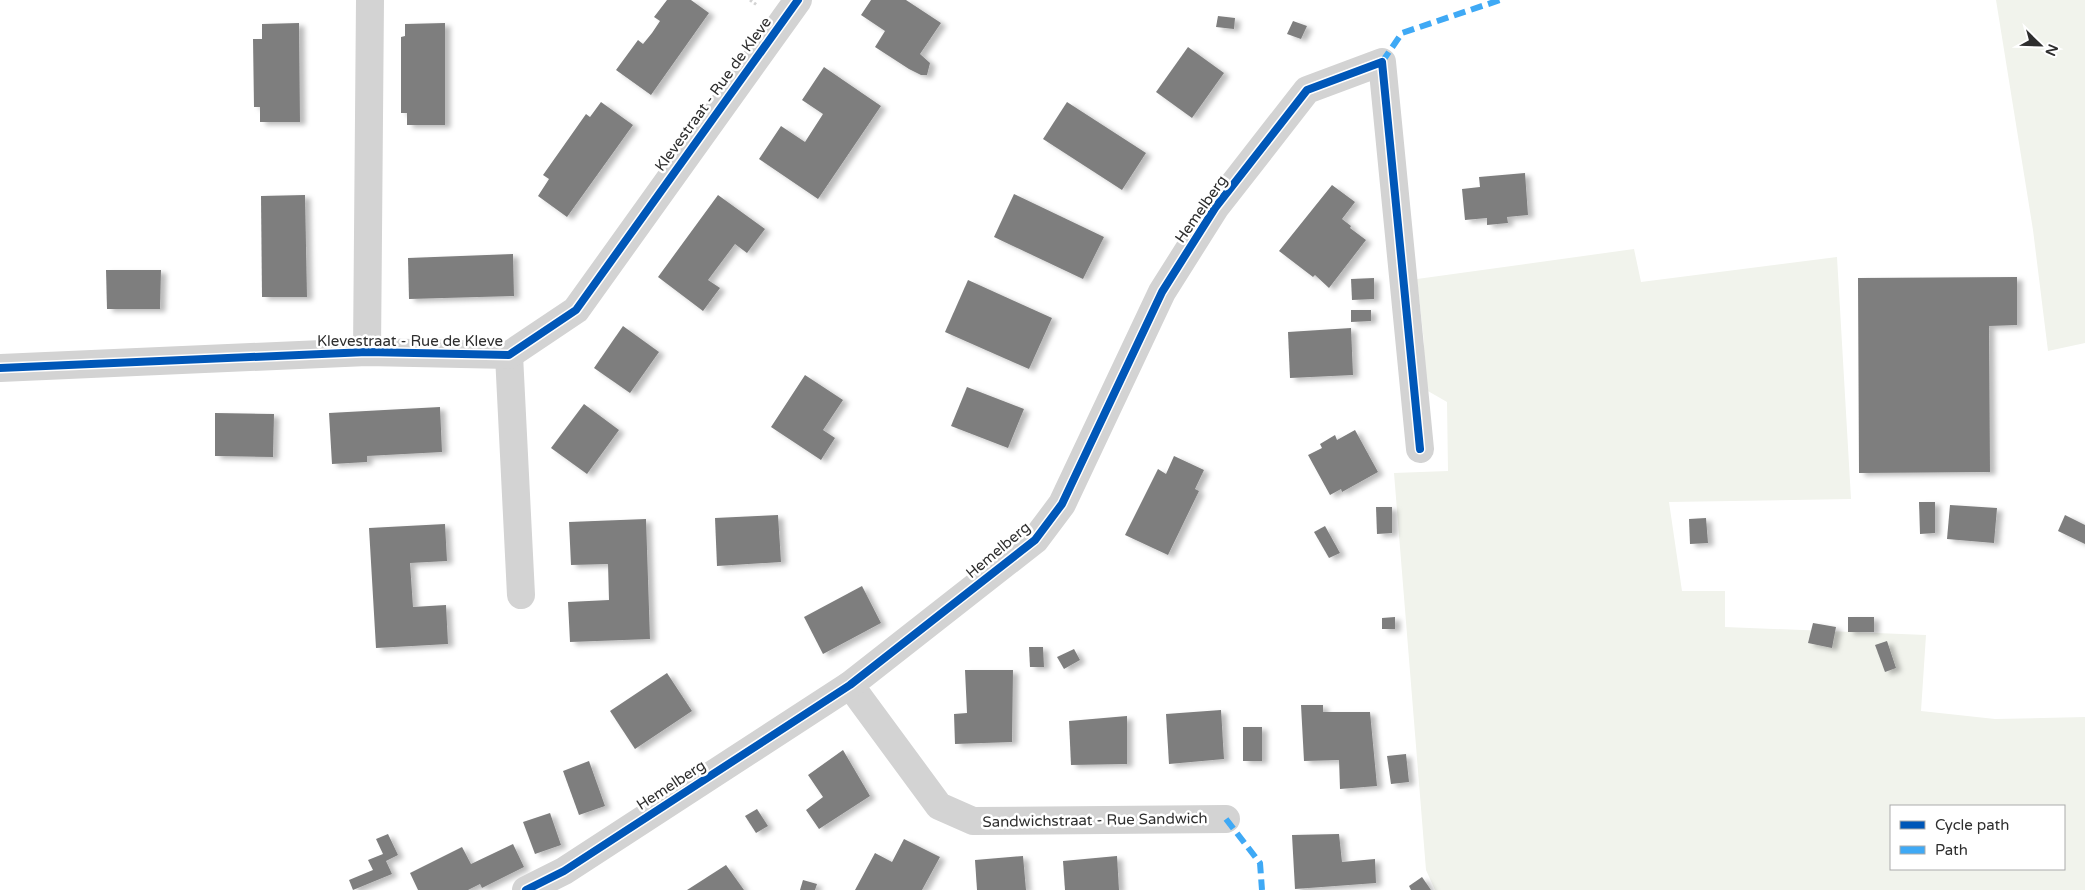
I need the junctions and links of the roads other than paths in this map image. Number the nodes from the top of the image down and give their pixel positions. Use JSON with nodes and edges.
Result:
{"nodes":[{"id":1,"x":370,"y":0,"type":"edge"},
{"id":2,"x":798,"y":0,"type":"edge"},
{"id":3,"x":367,"y":352,"type":"junction"},
{"id":4,"x":508,"y":355,"type":"junction"},
{"id":5,"x":0,"y":368,"type":"edge"},
{"id":6,"x":1420,"y":449,"type":"dead end"},
{"id":7,"x":521,"y":595,"type":"dead end"},
{"id":8,"x":850,"y":685,"type":"junction"},
{"id":9,"x":1226,"y":819,"type":"dead end"},
{"id":10,"x":526,"y":890,"type":"edge"}],
"edges":[{"from":1,"to":3,"type":"street","name":"Klevestraat - Rue de Kleve"},
{"from":2,"to":4,"type":"street","name":"Klevestraat - Rue de Kleve"},
{"from":3,"to":4,"type":"street","name":"Klevestraat - Rue de Kleve"},
{"from":3,"to":5,"type":"street","name":"Klevestraat - Rue de Kleve"},
{"from":4,"to":7,"type":"street","name":"Klevestraat - Rue de Kleve"},
{"from":6,"to":8,"type":"street","name":"Hemelberg"},
{"from":8,"to":9,"type":"street","name":"Sandwichstraat - Rue Sandwich"},
{"from":8,"to":10,"type":"street","name":"Hemelberg"}]}
